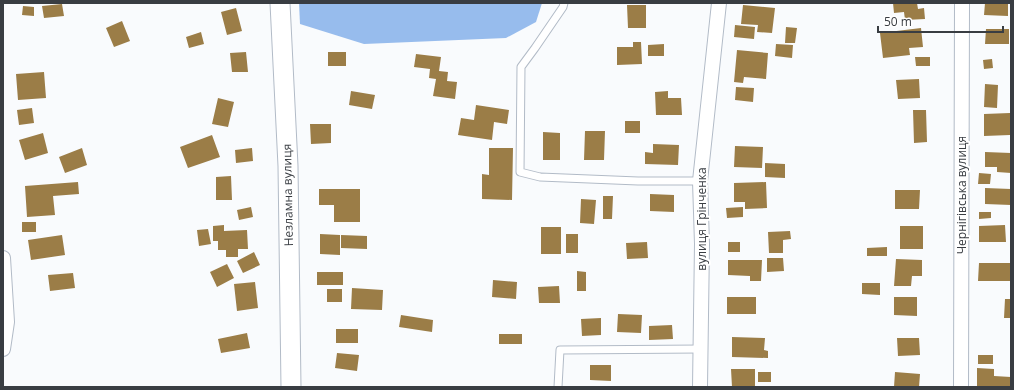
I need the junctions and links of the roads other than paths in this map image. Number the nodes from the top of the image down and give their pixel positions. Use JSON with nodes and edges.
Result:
{"nodes":[{"id":1,"x":280,"y":3,"type":"edge"},
{"id":2,"x":564,"y":3,"type":"edge"},
{"id":3,"x":719,"y":3,"type":"edge"},
{"id":4,"x":962,"y":3,"type":"edge"},
{"id":5,"x":700,"y":180,"type":"junction"},
{"id":6,"x":3,"y":258,"type":"edge"},
{"id":7,"x":3,"y":349,"type":"edge"},
{"id":8,"x":701,"y":349,"type":"junction"},
{"id":9,"x":291,"y":387,"type":"edge"},
{"id":10,"x":558,"y":387,"type":"edge"},
{"id":11,"x":700,"y":387,"type":"edge"},
{"id":12,"x":961,"y":387,"type":"edge"}],
"edges":[{"from":1,"to":9,"type":"street","name":"Незламна вулиця"},
{"from":2,"to":5,"type":"lane"},
{"from":3,"to":5,"type":"street","name":"вулиця Грінченка"},
{"from":4,"to":12,"type":"street","name":"Чернігівська вулиця"},
{"from":5,"to":8,"type":"street","name":"вулиця Грінченка"},
{"from":6,"to":7,"type":"street"},
{"from":8,"to":10,"type":"lane"},
{"from":8,"to":11,"type":"street","name":"вулиця Грінченка"}]}
